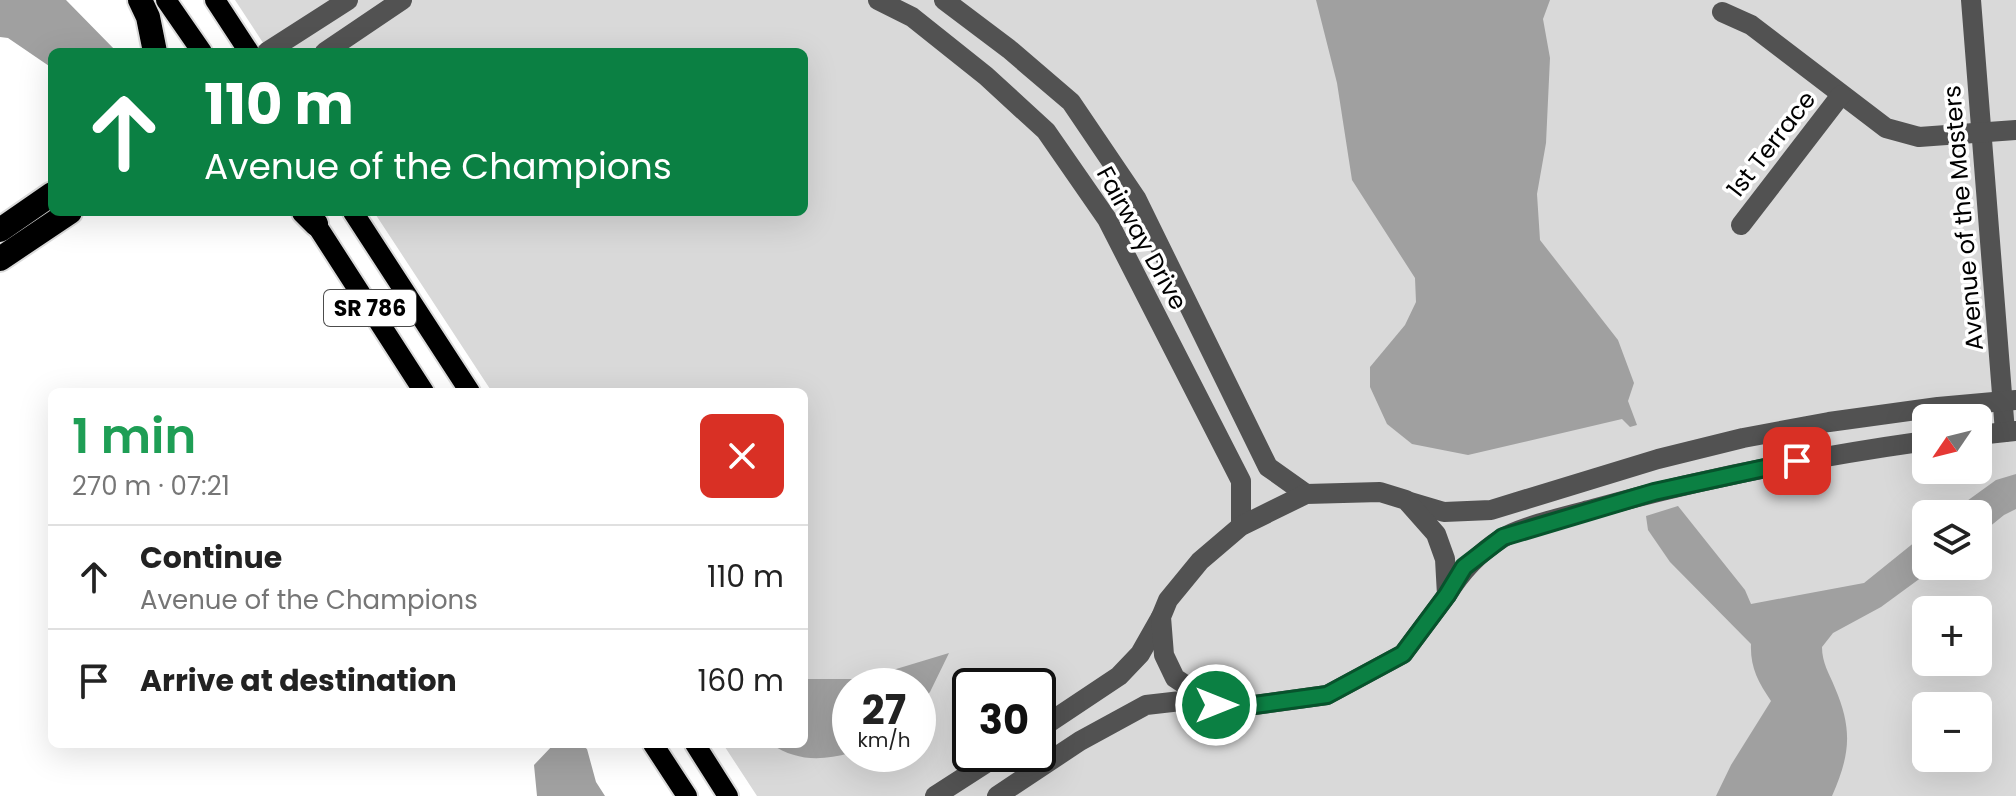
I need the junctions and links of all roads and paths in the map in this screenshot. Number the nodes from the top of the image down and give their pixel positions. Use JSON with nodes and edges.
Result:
{"nodes":[{"id":1,"x":140,"y":0,"type":"edge"},
{"id":2,"x":166,"y":0,"type":"edge"},
{"id":3,"x":215,"y":0,"type":"edge"},
{"id":4,"x":348,"y":0,"type":"edge"},
{"id":5,"x":402,"y":0,"type":"edge"},
{"id":6,"x":878,"y":0,"type":"edge"},
{"id":7,"x":944,"y":0,"type":"edge"},
{"id":8,"x":1971,"y":0,"type":"edge"},
{"id":9,"x":1722,"y":12,"type":"dead end"},
{"id":10,"x":154,"y":48,"type":"edge"},
{"id":11,"x":199,"y":48,"type":"edge"},
{"id":12,"x":246,"y":48,"type":"edge"},
{"id":13,"x":273,"y":48,"type":"edge"},
{"id":14,"x":331,"y":48,"type":"edge"},
{"id":15,"x":1841,"y":95,"type":"junction"},
{"id":16,"x":2016,"y":130,"type":"edge"},
{"id":17,"x":1982,"y":133,"type":"junction"},
{"id":18,"x":48,"y":197,"type":"edge"},
{"id":19,"x":64,"y":216,"type":"edge"},
{"id":20,"x":309,"y":216,"type":"edge"},
{"id":21,"x":356,"y":216,"type":"edge"},
{"id":22,"x":1741,"y":225,"type":"dead end"},
{"id":23,"x":0,"y":230,"type":"edge"},
{"id":24,"x":0,"y":259,"type":"edge"},
{"id":25,"x":421,"y":388,"type":"edge"},
{"id":26,"x":467,"y":388,"type":"edge"},
{"id":27,"x":2010,"y":400,"type":"edge"},
{"id":28,"x":2010,"y":431,"type":"edge"},
{"id":29,"x":1912,"y":443,"type":"edge"},
{"id":30,"x":1306,"y":494,"type":"junction"},
{"id":31,"x":1406,"y":500,"type":"junction"},
{"id":32,"x":1241,"y":526,"type":"junction"},
{"id":33,"x":1447,"y":595,"type":"junction"},
{"id":34,"x":1161,"y":617,"type":"junction"},
{"id":35,"x":1216,"y":705,"type":"junction"},
{"id":36,"x":1056,"y":718,"type":"edge"},
{"id":37,"x":656,"y":748,"type":"edge"},
{"id":38,"x":698,"y":748,"type":"edge"},
{"id":39,"x":972,"y":772,"type":"edge"},
{"id":40,"x":687,"y":796,"type":"edge"},
{"id":41,"x":728,"y":796,"type":"edge"},
{"id":42,"x":935,"y":796,"type":"edge"},
{"id":43,"x":997,"y":796,"type":"edge"}],
"edges":[{"from":1,"to":10,"type":"highway"},
{"from":2,"to":11,"type":"main road"},
{"from":3,"to":12,"type":"main road"},
{"from":4,"to":13,"type":"street"},
{"from":5,"to":14,"type":"street"},
{"from":6,"to":32,"type":"street","name":"Fairway Drive"},
{"from":7,"to":30,"type":"street","name":"Fairway Drive"},
{"from":8,"to":17,"type":"street","name":"Avenue of the Masters"},
{"from":9,"to":15,"type":"street"},
{"from":15,"to":17,"type":"street"},
{"from":15,"to":22,"type":"street","name":"1st Terrace"},
{"from":16,"to":17,"type":"street"},
{"from":17,"to":27,"type":"street","name":"Avenue of the Masters"},
{"from":18,"to":23,"type":"highway"},
{"from":19,"to":24,"type":"highway"},
{"from":20,"to":25,"type":"main road","number":"SR 786"},
{"from":21,"to":26,"type":"main road","number":"SR 786"},
{"from":27,"to":28,"type":"street","name":"Avenue of the Masters"},
{"from":27,"to":31,"type":"street"},
{"from":29,"to":33,"type":"street"},
{"from":30,"to":31,"type":"street"},
{"from":30,"to":32,"type":"street"},
{"from":31,"to":33,"type":"street"},
{"from":32,"to":34,"type":"street"},
{"from":33,"to":35,"type":"street"},
{"from":34,"to":35,"type":"street"},
{"from":34,"to":36,"type":"street"},
{"from":35,"to":43,"type":"street"},
{"from":37,"to":40,"type":"main road"},
{"from":38,"to":41,"type":"main road"},
{"from":39,"to":42,"type":"street"}]}
